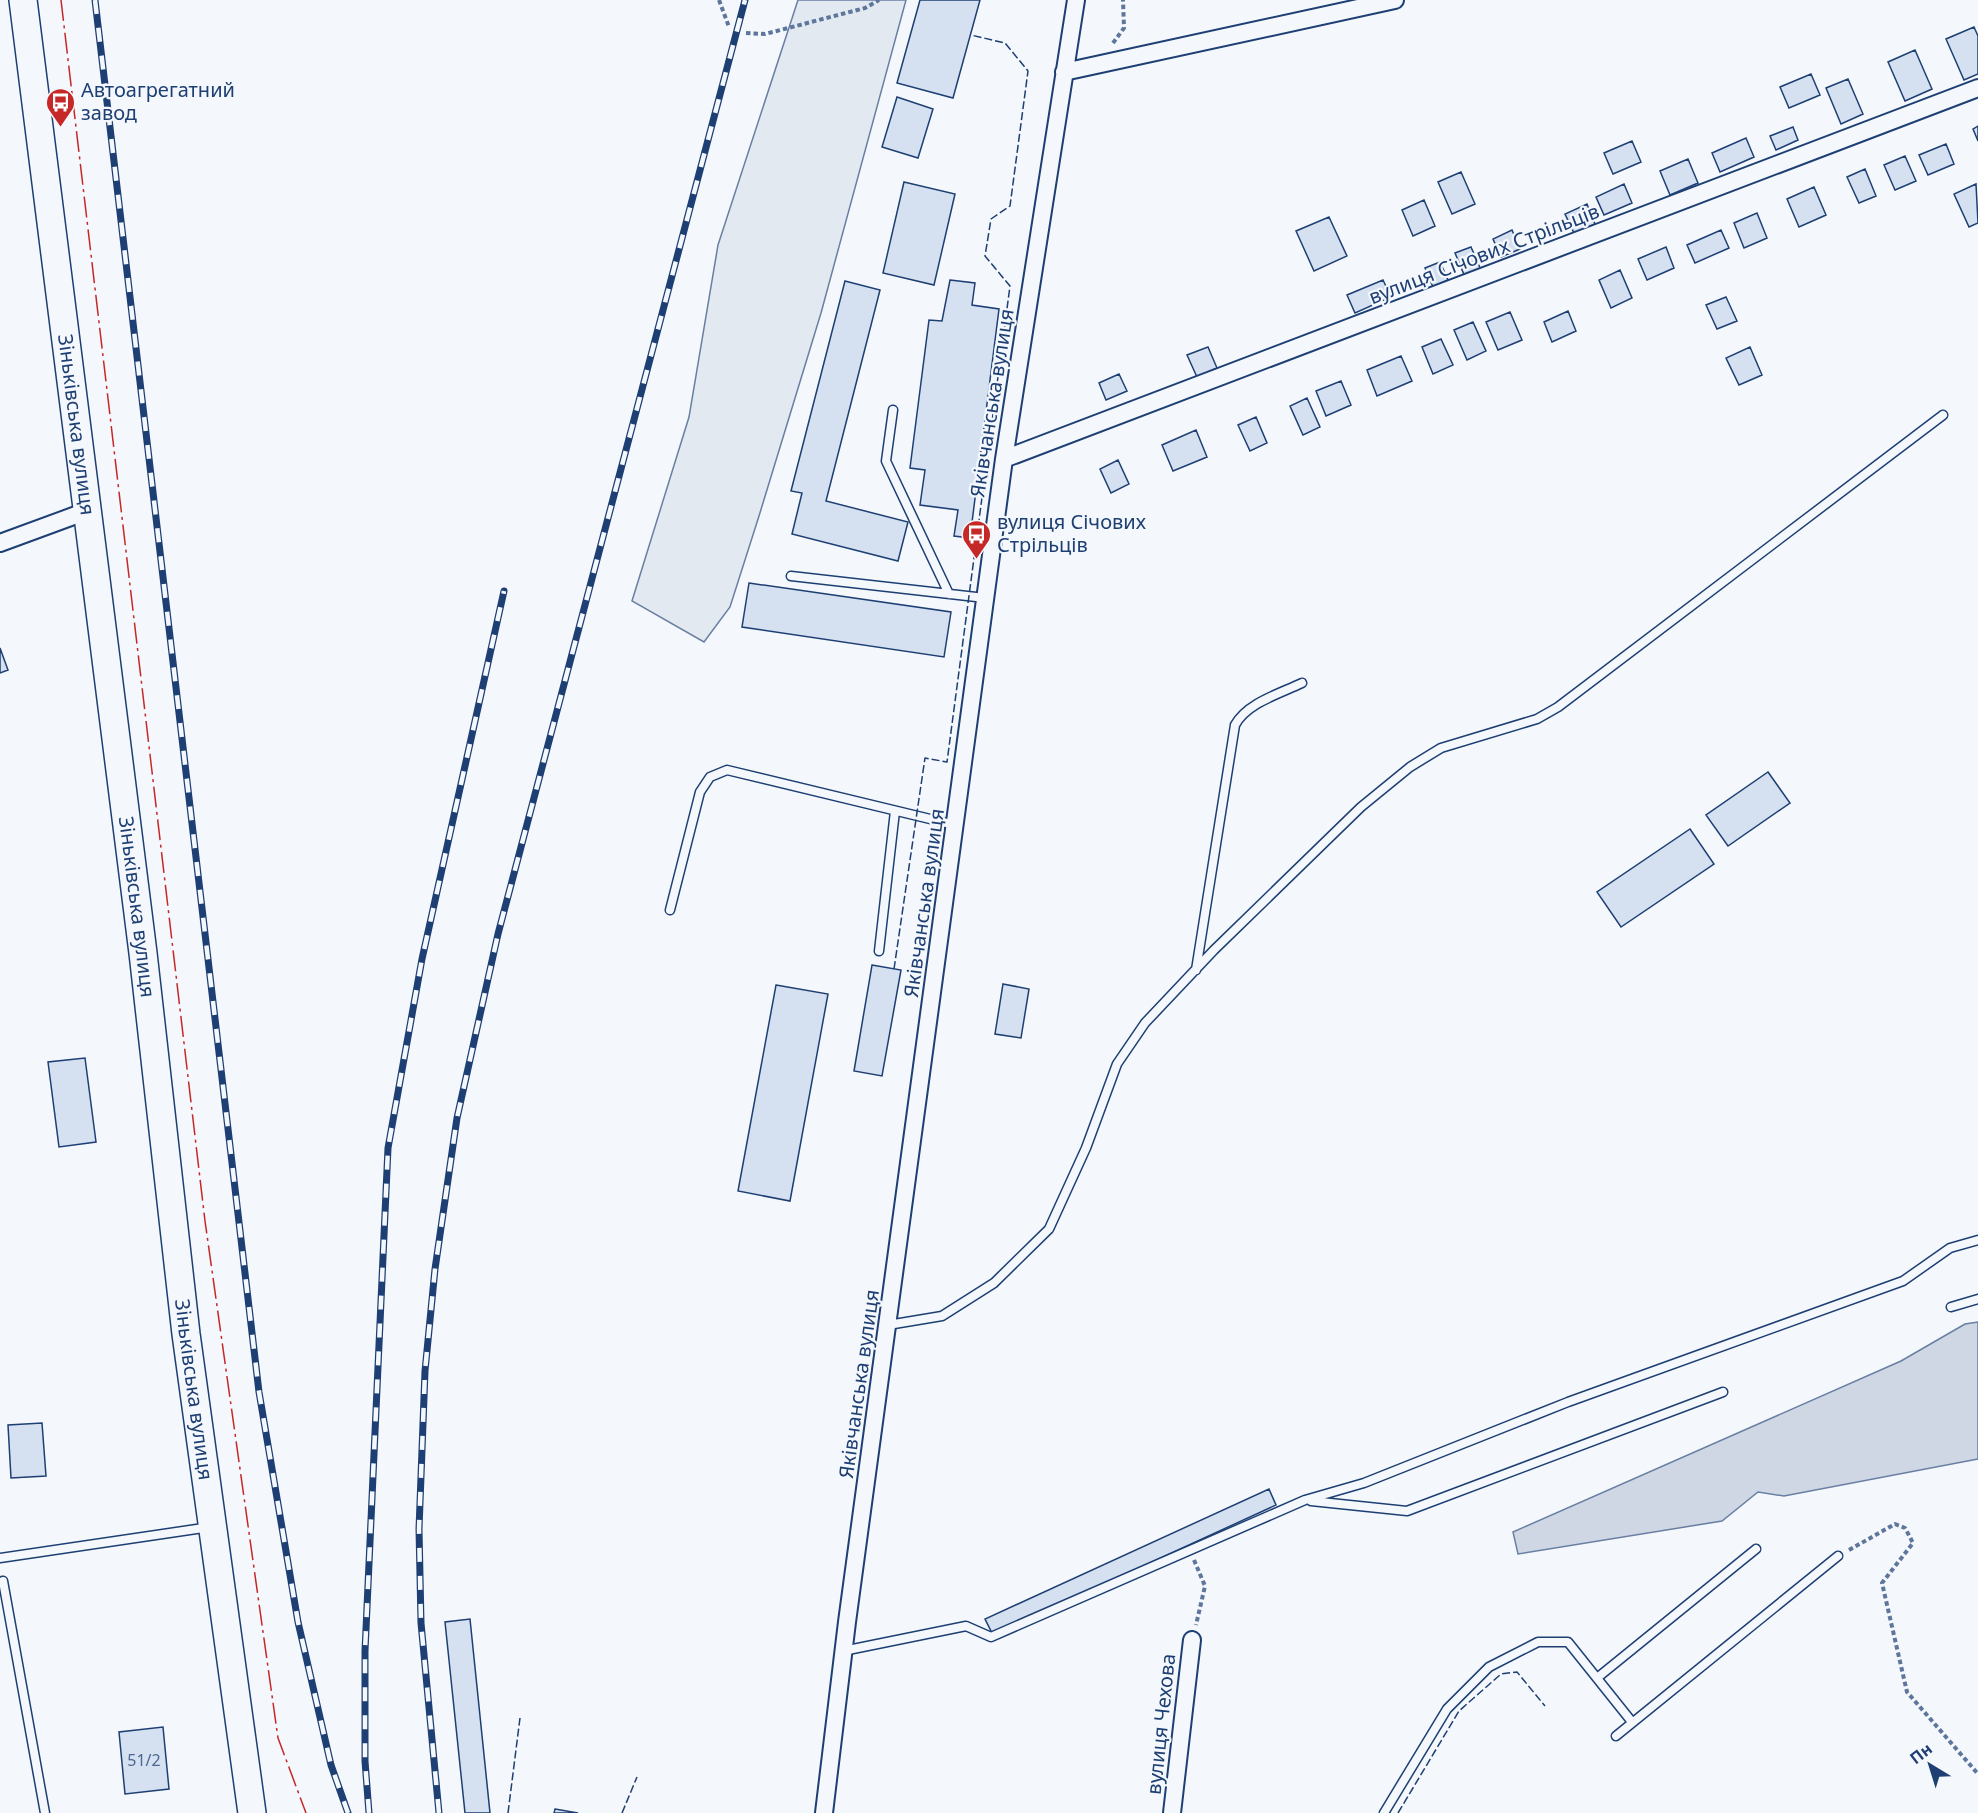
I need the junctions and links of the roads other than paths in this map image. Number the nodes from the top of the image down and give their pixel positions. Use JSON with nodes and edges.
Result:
{"nodes":[{"id":1,"x":22,"y":0,"type":"edge"},
{"id":2,"x":1076,"y":0,"type":"edge"},
{"id":3,"x":1395,"y":0,"type":"edge"},
{"id":4,"x":1064,"y":72,"type":"junction"},
{"id":5,"x":1978,"y":88,"type":"edge"},
{"id":6,"x":893,"y":410,"type":"dead end"},
{"id":7,"x":1943,"y":415,"type":"dead end"},
{"id":8,"x":1004,"y":459,"type":"junction"},
{"id":9,"x":87,"y":511,"type":"junction"},
{"id":10,"x":0,"y":543,"type":"edge"},
{"id":11,"x":791,"y":576,"type":"dead end"},
{"id":12,"x":949,"y":594,"type":"junction"},
{"id":13,"x":985,"y":598,"type":"junction"},
{"id":14,"x":1302,"y":683,"type":"dead end"},
{"id":15,"x":895,"y":811,"type":"junction"},
{"id":16,"x":956,"y":825,"type":"junction"},
{"id":17,"x":670,"y":910,"type":"dead end"},
{"id":18,"x":879,"y":951,"type":"dead end"},
{"id":19,"x":1196,"y":970,"type":"junction"},
{"id":20,"x":1978,"y":1240,"type":"edge"},
{"id":21,"x":1978,"y":1299,"type":"edge"},
{"id":22,"x":1952,"y":1307,"type":"dead end"},
{"id":23,"x":888,"y":1325,"type":"junction"},
{"id":24,"x":1723,"y":1392,"type":"dead end"},
{"id":25,"x":1305,"y":1500,"type":"junction"},
{"id":26,"x":212,"y":1527,"type":"junction"},
{"id":27,"x":1755,"y":1549,"type":"dead end"},
{"id":28,"x":1838,"y":1556,"type":"road end"},
{"id":29,"x":0,"y":1558,"type":"edge"},
{"id":30,"x":3,"y":1581,"type":"dead end"},
{"id":31,"x":1192,"y":1640,"type":"road end"},
{"id":32,"x":843,"y":1650,"type":"junction"},
{"id":33,"x":1597,"y":1678,"type":"junction"},
{"id":34,"x":1632,"y":1722,"type":"junction"},
{"id":35,"x":1616,"y":1736,"type":"dead end"},
{"id":36,"x":45,"y":1813,"type":"edge"},
{"id":37,"x":252,"y":1813,"type":"edge"},
{"id":38,"x":824,"y":1813,"type":"edge"},
{"id":39,"x":1173,"y":1813,"type":"edge"},
{"id":40,"x":1384,"y":1813,"type":"edge"}],
"edges":[{"from":1,"to":9,"type":"main road","name":"Зіньківська вулиця"},
{"from":2,"to":4,"type":"street","name":"Яківчанська вулиця"},
{"from":3,"to":4,"type":"street"},
{"from":4,"to":8,"type":"street","name":"Яківчанська вулиця"},
{"from":5,"to":8,"type":"street","name":"вулиця Січових Стрільців"},
{"from":6,"to":12,"type":"lane"},
{"from":7,"to":19,"type":"lane"},
{"from":8,"to":13,"type":"street","name":"Яківчанська вулиця"},
{"from":9,"to":10,"type":"street"},
{"from":9,"to":26,"type":"main road","name":"Зіньківська вулиця"},
{"from":11,"to":12,"type":"lane"},
{"from":12,"to":13,"type":"lane"},
{"from":13,"to":16,"type":"street","name":"Яківчанська вулиця"},
{"from":14,"to":19,"type":"lane"},
{"from":15,"to":16,"type":"lane"},
{"from":15,"to":17,"type":"lane"},
{"from":15,"to":18,"type":"lane"},
{"from":16,"to":23,"type":"street","name":"Яківчанська вулиця"},
{"from":19,"to":23,"type":"lane"},
{"from":20,"to":25,"type":"lane"},
{"from":21,"to":22,"type":"lane"},
{"from":23,"to":32,"type":"street","name":"Яківчанська вулиця"},
{"from":24,"to":25,"type":"lane"},
{"from":25,"to":32,"type":"lane"},
{"from":26,"to":29,"type":"lane"},
{"from":26,"to":37,"type":"main road","name":"Зіньківська вулиця"},
{"from":27,"to":33,"type":"lane"},
{"from":28,"to":34,"type":"lane"},
{"from":30,"to":36,"type":"lane"},
{"from":31,"to":39,"type":"street","name":"вулиця Чехова"},
{"from":32,"to":38,"type":"street","name":"Яківчанська вулиця"},
{"from":33,"to":34,"type":"lane"},
{"from":33,"to":40,"type":"lane"},
{"from":34,"to":35,"type":"lane"}]}
